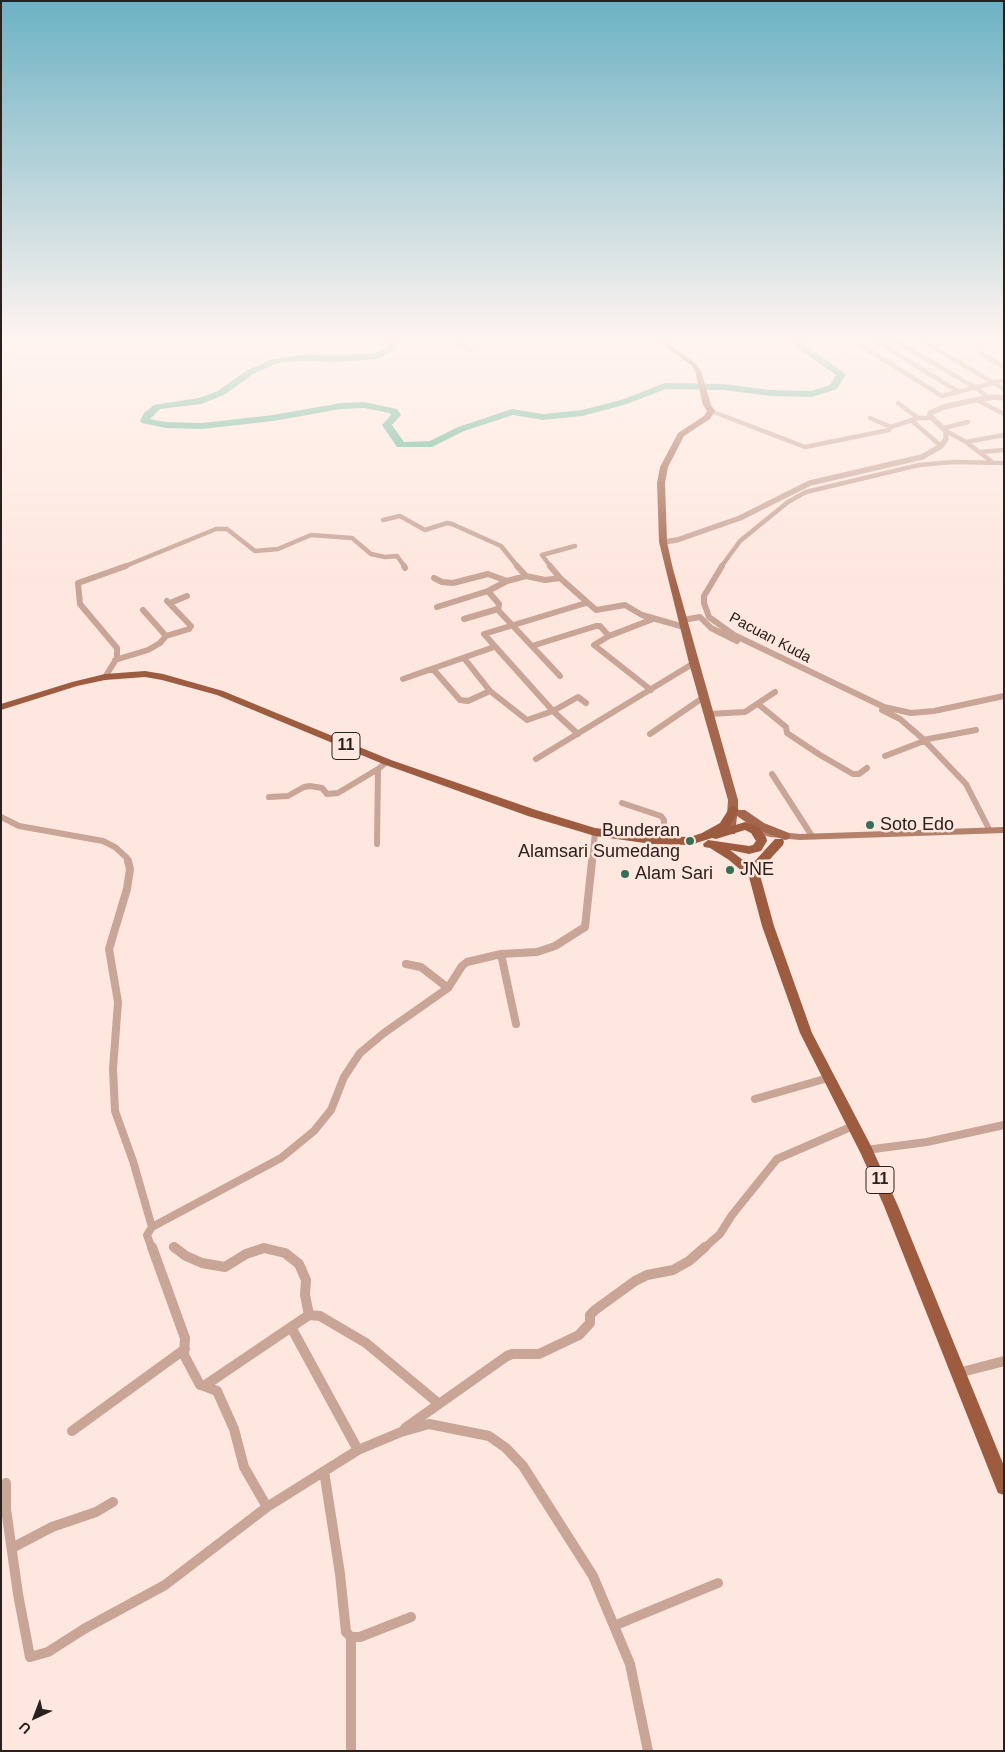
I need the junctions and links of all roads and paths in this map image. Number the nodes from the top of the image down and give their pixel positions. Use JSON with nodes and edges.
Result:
{"nodes":[{"id":1,"x":699,"y":422,"type":"edge"},
{"id":2,"x":743,"y":422,"type":"edge"},
{"id":3,"x":879,"y":422,"type":"edge"},
{"id":4,"x":906,"y":422,"type":"edge"},
{"id":5,"x":913,"y":422,"type":"edge"},
{"id":6,"x":936,"y":422,"type":"edge"},
{"id":7,"x":968,"y":422,"type":"dead end"},
{"id":8,"x":891,"y":427,"type":"junction"},
{"id":9,"x":945,"y":429,"type":"junction"},
{"id":10,"x":1004,"y":435,"type":"edge"},
{"id":11,"x":966,"y":442,"type":"junction"},
{"id":12,"x":941,"y":446,"type":"junction"},
{"id":13,"x":1004,"y":450,"type":"edge"},
{"id":14,"x":980,"y":452,"type":"junction"},
{"id":15,"x":991,"y":461,"type":"junction"},
{"id":16,"x":1004,"y":463,"type":"edge"},
{"id":17,"x":382,"y":520,"type":"dead end"},
{"id":18,"x":663,"y":542,"type":"junction"},
{"id":19,"x":575,"y":546,"type":"dead end"},
{"id":20,"x":405,"y":568,"type":"dead end"},
{"id":21,"x":526,"y":576,"type":"junction"},
{"id":22,"x":434,"y":578,"type":"dead end"},
{"id":23,"x":560,"y":578,"type":"junction"},
{"id":24,"x":507,"y":581,"type":"junction"},
{"id":25,"x":488,"y":591,"type":"junction"},
{"id":26,"x":187,"y":596,"type":"dead end"},
{"id":27,"x":586,"y":604,"type":"junction"},
{"id":28,"x":437,"y":607,"type":"dead end"},
{"id":29,"x":498,"y":609,"type":"junction"},
{"id":30,"x":143,"y":610,"type":"dead end"},
{"id":31,"x":653,"y":619,"type":"junction"},
{"id":32,"x":464,"y":620,"type":"dead end"},
{"id":33,"x":684,"y":623,"type":"junction"},
{"id":34,"x":513,"y":626,"type":"junction"},
{"id":35,"x":166,"y":636,"type":"junction"},
{"id":36,"x":609,"y":636,"type":"junction"},
{"id":37,"x":532,"y":646,"type":"junction"},
{"id":38,"x":494,"y":647,"type":"junction"},
{"id":39,"x":464,"y":658,"type":"junction"},
{"id":40,"x":115,"y":660,"type":"junction"},
{"id":41,"x":694,"y":663,"type":"junction"},
{"id":42,"x":433,"y":669,"type":"junction"},
{"id":43,"x":560,"y":676,"type":"dead end"},
{"id":44,"x":104,"y":677,"type":"junction"},
{"id":45,"x":403,"y":679,"type":"dead end"},
{"id":46,"x":650,"y":690,"type":"junction"},
{"id":47,"x":490,"y":691,"type":"junction"},
{"id":48,"x":774,"y":692,"type":"dead end"},
{"id":49,"x":1004,"y":696,"type":"edge"},
{"id":50,"x":704,"y":697,"type":"junction"},
{"id":51,"x":586,"y":703,"type":"dead end"},
{"id":52,"x":758,"y":704,"type":"junction"},
{"id":53,"x":1,"y":707,"type":"edge"},
{"id":54,"x":553,"y":711,"type":"junction"},
{"id":55,"x":709,"y":714,"type":"junction"},
{"id":56,"x":976,"y":730,"type":"dead end"},
{"id":57,"x":578,"y":734,"type":"junction"},
{"id":58,"x":650,"y":734,"type":"dead end"},
{"id":59,"x":924,"y":740,"type":"junction"},
{"id":60,"x":886,"y":756,"type":"dead end"},
{"id":61,"x":536,"y":759,"type":"dead end"},
{"id":62,"x":387,"y":762,"type":"junction"},
{"id":63,"x":867,"y":768,"type":"dead end"},
{"id":64,"x":378,"y":769,"type":"junction"},
{"id":65,"x":772,"y":774,"type":"dead end"},
{"id":66,"x":269,"y":797,"type":"dead end"},
{"id":67,"x":622,"y":802,"type":"dead end"},
{"id":68,"x":736,"y":808,"type":"junction"},
{"id":69,"x":1,"y":817,"type":"edge"},
{"id":70,"x":731,"y":830,"type":"junction"},
{"id":71,"x":755,"y":830,"type":"junction"},
{"id":72,"x":989,"y":830,"type":"junction"},
{"id":73,"x":1004,"y":830,"type":"edge"},
{"id":74,"x":595,"y":832,"type":"junction"},
{"id":75,"x":812,"y":836,"type":"junction"},
{"id":76,"x":782,"y":839,"type":"junction"},
{"id":77,"x":663,"y":840,"type":"junction"},
{"id":78,"x":694,"y":840,"type":"joint"},
{"id":79,"x":707,"y":840,"type":"junction"},
{"id":80,"x":377,"y":844,"type":"dead end"},
{"id":81,"x":735,"y":846,"type":"junction"},
{"id":82,"x":757,"y":848,"type":"junction"},
{"id":83,"x":752,"y":869,"type":"junction"},
{"id":84,"x":501,"y":954,"type":"junction"},
{"id":85,"x":406,"y":964,"type":"dead end"},
{"id":86,"x":448,"y":988,"type":"junction"},
{"id":87,"x":516,"y":1024,"type":"dead end"},
{"id":88,"x":828,"y":1078,"type":"junction"},
{"id":89,"x":755,"y":1099,"type":"dead end"},
{"id":90,"x":853,"y":1126,"type":"junction"},
{"id":91,"x":1004,"y":1126,"type":"edge"},
{"id":92,"x":866,"y":1150,"type":"junction"},
{"id":93,"x":152,"y":1226,"type":"junction"},
{"id":94,"x":173,"y":1246,"type":"dead end"},
{"id":95,"x":309,"y":1315,"type":"junction"},
{"id":96,"x":291,"y":1327,"type":"junction"},
{"id":97,"x":185,"y":1349,"type":"junction"},
{"id":98,"x":1004,"y":1361,"type":"edge"},
{"id":99,"x":958,"y":1373,"type":"junction"},
{"id":100,"x":204,"y":1386,"type":"junction"},
{"id":101,"x":438,"y":1403,"type":"junction"},
{"id":102,"x":72,"y":1431,"type":"dead end"},
{"id":103,"x":401,"y":1432,"type":"junction"},
{"id":104,"x":358,"y":1450,"type":"junction"},
{"id":105,"x":324,"y":1472,"type":"junction"},
{"id":106,"x":6,"y":1483,"type":"dead end"},
{"id":107,"x":1004,"y":1487,"type":"edge"},
{"id":108,"x":113,"y":1502,"type":"dead end"},
{"id":109,"x":267,"y":1507,"type":"junction"},
{"id":110,"x":12,"y":1548,"type":"junction"},
{"id":111,"x":718,"y":1583,"type":"dead end"},
{"id":112,"x":411,"y":1617,"type":"dead end"},
{"id":113,"x":616,"y":1625,"type":"junction"},
{"id":114,"x":351,"y":1637,"type":"junction"},
{"id":115,"x":351,"y":1751,"type":"edge"},
{"id":116,"x":648,"y":1751,"type":"edge"}],
"edges":[{"from":1,"to":18,"type":"main road"},
{"from":2,"to":8,"type":"street"},
{"from":3,"to":8,"type":"street"},
{"from":4,"to":8,"type":"street"},
{"from":5,"to":12,"type":"street"},
{"from":6,"to":9,"type":"street"},
{"from":7,"to":9,"type":"street"},
{"from":9,"to":11,"type":"street"},
{"from":9,"to":12,"type":"street"},
{"from":10,"to":11,"type":"street"},
{"from":11,"to":14,"type":"street"},
{"from":12,"to":18,"type":"street"},
{"from":13,"to":14,"type":"street"},
{"from":14,"to":15,"type":"street"},
{"from":15,"to":16,"type":"street","name":"Pacuan Kuda"},
{"from":15,"to":49,"type":"street","name":"Pacuan Kuda"},
{"from":17,"to":21,"type":"street"},
{"from":18,"to":33,"type":"main road"},
{"from":19,"to":23,"type":"street"},
{"from":20,"to":40,"type":"street"},
{"from":21,"to":23,"type":"street"},
{"from":21,"to":24,"type":"street"},
{"from":22,"to":24,"type":"street"},
{"from":23,"to":27,"type":"street"},
{"from":24,"to":25,"type":"street"},
{"from":25,"to":28,"type":"street"},
{"from":25,"to":29,"type":"street"},
{"from":26,"to":35,"type":"street"},
{"from":27,"to":31,"type":"street"},
{"from":27,"to":34,"type":"street"},
{"from":29,"to":32,"type":"street"},
{"from":29,"to":34,"type":"street"},
{"from":30,"to":35,"type":"street"},
{"from":31,"to":33,"type":"street"},
{"from":31,"to":36,"type":"street"},
{"from":33,"to":41,"type":"main road"},
{"from":33,"to":59,"type":"street"},
{"from":34,"to":37,"type":"street"},
{"from":34,"to":38,"type":"street"},
{"from":35,"to":40,"type":"street"},
{"from":36,"to":37,"type":"street"},
{"from":36,"to":46,"type":"street"},
{"from":37,"to":43,"type":"street"},
{"from":38,"to":39,"type":"street"},
{"from":38,"to":54,"type":"street"},
{"from":39,"to":42,"type":"street"},
{"from":39,"to":47,"type":"street"},
{"from":40,"to":44,"type":"street"},
{"from":41,"to":46,"type":"street"},
{"from":41,"to":50,"type":"main road"},
{"from":42,"to":45,"type":"street"},
{"from":42,"to":47,"type":"street"},
{"from":44,"to":53,"type":"highway","number":"11"},
{"from":44,"to":62,"type":"highway","number":"11"},
{"from":46,"to":57,"type":"street"},
{"from":47,"to":54,"type":"street"},
{"from":48,"to":52,"type":"street"},
{"from":50,"to":55,"type":"main road"},
{"from":50,"to":58,"type":"street"},
{"from":51,"to":54,"type":"street"},
{"from":52,"to":55,"type":"street"},
{"from":52,"to":63,"type":"street"},
{"from":54,"to":57,"type":"street"},
{"from":55,"to":68,"type":"main road"},
{"from":56,"to":59,"type":"street"},
{"from":57,"to":61,"type":"street"},
{"from":59,"to":60,"type":"street"},
{"from":59,"to":72,"type":"street"},
{"from":62,"to":64,"type":"street"},
{"from":62,"to":74,"type":"highway","number":"11"},
{"from":64,"to":66,"type":"street"},
{"from":64,"to":80,"type":"street"},
{"from":65,"to":75,"type":"street"},
{"from":67,"to":77,"type":"street"},
{"from":68,"to":70,"type":"main road"},
{"from":68,"to":71,"type":"main road"},
{"from":68,"to":76,"type":"main road"},
{"from":68,"to":79,"type":"highway"},
{"from":69,"to":93,"type":"street"},
{"from":70,"to":71,"type":"highway","number":"11"},
{"from":70,"to":79,"type":"highway","number":"11"},
{"from":70,"to":81,"type":"highway","number":"11"},
{"from":71,"to":76,"type":"main road"},
{"from":71,"to":82,"type":"highway","number":"11"},
{"from":72,"to":73,"type":"main road"},
{"from":72,"to":75,"type":"main road"},
{"from":74,"to":77,"type":"highway","number":"11"},
{"from":74,"to":84,"type":"street"},
{"from":75,"to":76,"type":"main road"},
{"from":76,"to":82,"type":"main road"},
{"from":76,"to":83,"type":"highway"},
{"from":77,"to":78,"type":"highway","number":"11"},
{"from":78,"to":79,"type":"highway","number":"11"},
{"from":79,"to":81,"type":"highway","number":"11"},
{"from":79,"to":83,"type":"highway"},
{"from":81,"to":82,"type":"highway","number":"11"},
{"from":81,"to":83,"type":"highway","number":"11"},
{"from":82,"to":83,"type":"highway","number":"11"},
{"from":83,"to":88,"type":"highway","number":"11"},
{"from":84,"to":86,"type":"street"},
{"from":84,"to":87,"type":"street"},
{"from":85,"to":86,"type":"street"},
{"from":86,"to":93,"type":"street"},
{"from":88,"to":89,"type":"street"},
{"from":88,"to":90,"type":"highway","number":"11"},
{"from":90,"to":92,"type":"highway","number":"11"},
{"from":90,"to":101,"type":"street"},
{"from":91,"to":92,"type":"street"},
{"from":92,"to":99,"type":"highway","number":"11"},
{"from":93,"to":97,"type":"street"},
{"from":94,"to":95,"type":"street"},
{"from":95,"to":96,"type":"street"},
{"from":95,"to":101,"type":"street"},
{"from":96,"to":100,"type":"street"},
{"from":96,"to":104,"type":"street"},
{"from":97,"to":100,"type":"street"},
{"from":97,"to":102,"type":"street"},
{"from":98,"to":99,"type":"street"},
{"from":99,"to":107,"type":"highway","number":"11"},
{"from":100,"to":109,"type":"street"},
{"from":101,"to":103,"type":"street"},
{"from":103,"to":104,"type":"street"},
{"from":103,"to":113,"type":"street"},
{"from":104,"to":105,"type":"street"},
{"from":105,"to":109,"type":"street"},
{"from":105,"to":114,"type":"street"},
{"from":106,"to":110,"type":"street"},
{"from":108,"to":110,"type":"street"},
{"from":109,"to":110,"type":"street"},
{"from":111,"to":113,"type":"street"},
{"from":112,"to":114,"type":"street"},
{"from":113,"to":116,"type":"street"},
{"from":114,"to":115,"type":"street"}]}
